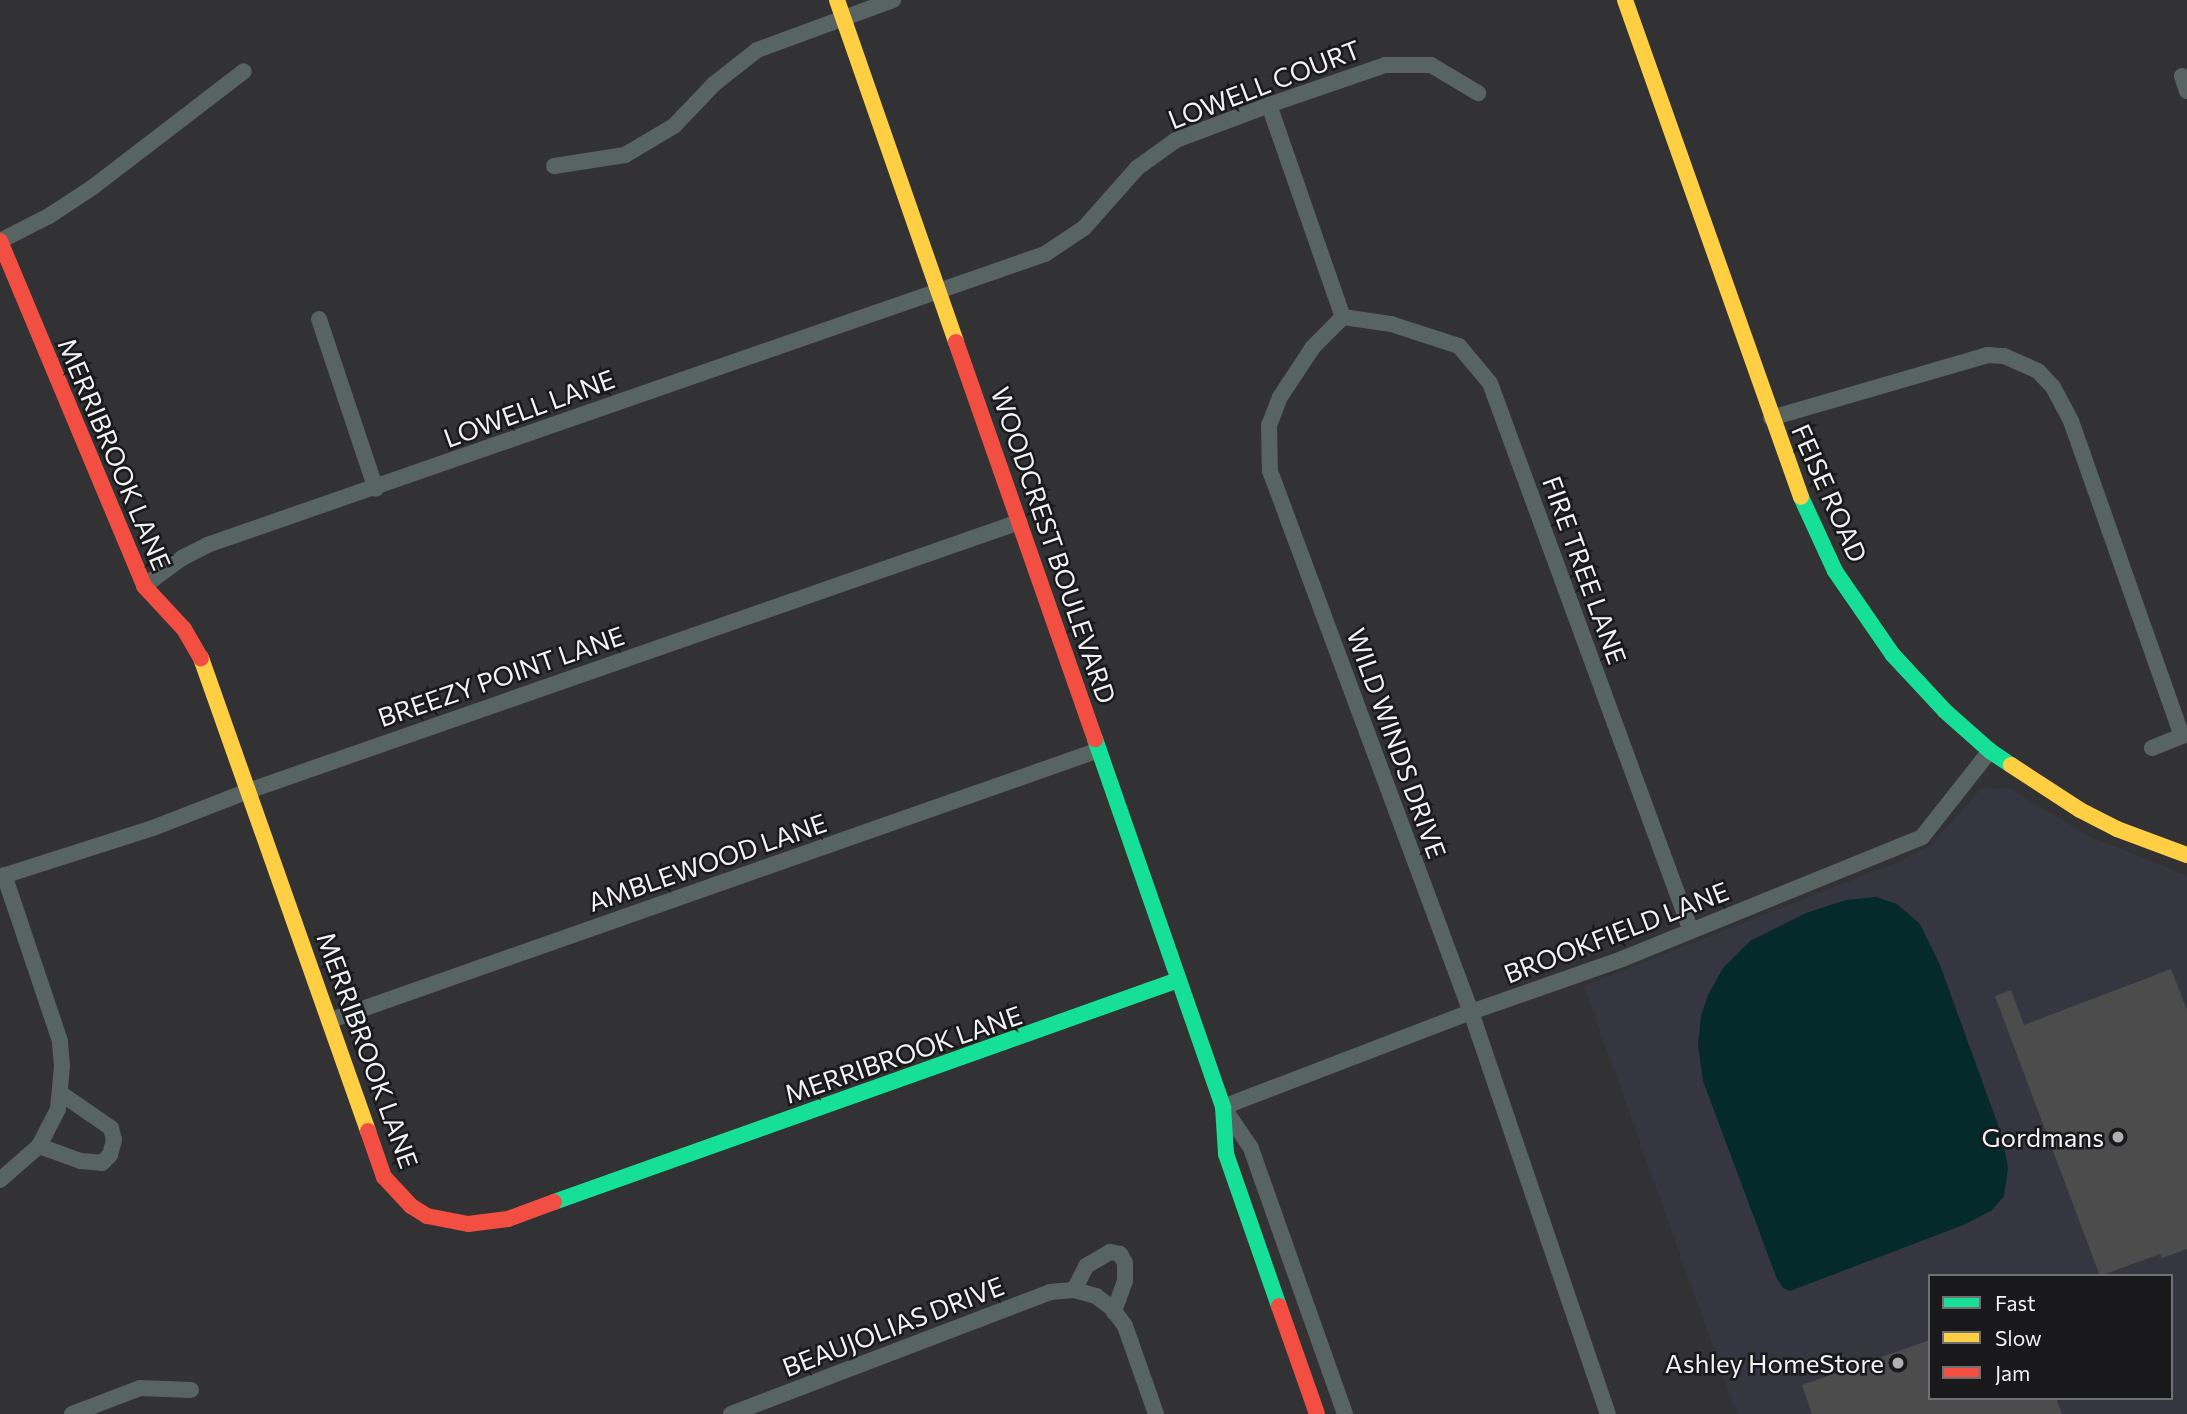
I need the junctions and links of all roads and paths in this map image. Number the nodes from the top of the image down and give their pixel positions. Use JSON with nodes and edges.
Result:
{"nodes":[{"id":1,"x":837,"y":0,"type":"edge"},
{"id":2,"x":894,"y":0,"type":"edge"},
{"id":3,"x":1625,"y":0,"type":"edge"},
{"id":4,"x":843,"y":18,"type":"junction"},
{"id":5,"x":244,"y":71,"type":"dead end"},
{"id":6,"x":1478,"y":93,"type":"dead end"},
{"id":7,"x":1269,"y":105,"type":"junction"},
{"id":8,"x":554,"y":166,"type":"dead end"},
{"id":9,"x":1,"y":241,"type":"edge"},
{"id":10,"x":939,"y":291,"type":"junction"},
{"id":11,"x":1343,"y":317,"type":"junction"},
{"id":12,"x":319,"y":319,"type":"dead end"},
{"id":13,"x":1771,"y":418,"type":"junction"},
{"id":14,"x":376,"y":489,"type":"junction"},
{"id":15,"x":1018,"y":522,"type":"junction"},
{"id":16,"x":144,"y":586,"type":"junction"},
{"id":17,"x":2185,"y":735,"type":"edge"},
{"id":18,"x":2152,"y":748,"type":"dead end"},
{"id":19,"x":1099,"y":750,"type":"junction"},
{"id":20,"x":1990,"y":751,"type":"junction"},
{"id":21,"x":248,"y":791,"type":"junction"},
{"id":22,"x":2187,"y":855,"type":"edge"},
{"id":23,"x":2,"y":876,"type":"edge"},
{"id":24,"x":1691,"y":931,"type":"junction"},
{"id":25,"x":1178,"y":980,"type":"junction"},
{"id":26,"x":1471,"y":1012,"type":"junction"},
{"id":27,"x":331,"y":1020,"type":"junction"},
{"id":28,"x":60,"y":1093,"type":"junction"},
{"id":29,"x":1223,"y":1107,"type":"junction"},
{"id":30,"x":38,"y":1146,"type":"junction"},
{"id":31,"x":0,"y":1180,"type":"edge"},
{"id":32,"x":1074,"y":1290,"type":"junction"},
{"id":33,"x":1114,"y":1312,"type":"junction"},
{"id":34,"x":191,"y":1390,"type":"dead end"},
{"id":35,"x":72,"y":1414,"type":"edge"},
{"id":36,"x":731,"y":1414,"type":"edge"},
{"id":37,"x":1156,"y":1414,"type":"edge"},
{"id":38,"x":1317,"y":1414,"type":"edge"},
{"id":39,"x":1345,"y":1414,"type":"edge"},
{"id":40,"x":1608,"y":1414,"type":"edge"}],
"edges":[{"from":1,"to":4,"type":"street","name":"WOODCREST BOULEVARD"},
{"from":2,"to":4,"type":"street"},
{"from":3,"to":13,"type":"street","name":"FEISE ROAD"},
{"from":4,"to":8,"type":"street"},
{"from":4,"to":10,"type":"street","name":"WOODCREST BOULEVARD"},
{"from":5,"to":9,"type":"street"},
{"from":6,"to":7,"type":"street","name":"LOWELL COURT"},
{"from":7,"to":10,"type":"street","name":"LOWELL COURT"},
{"from":7,"to":11,"type":"street"},
{"from":9,"to":16,"type":"street","name":"MERRIBROOK LANE"},
{"from":10,"to":14,"type":"street","name":"LOWELL LANE"},
{"from":10,"to":15,"type":"street","name":"WOODCREST BOULEVARD"},
{"from":11,"to":24,"type":"street","name":"FIRE TREE LANE"},
{"from":11,"to":26,"type":"street","name":"WILD WINDS DRIVE"},
{"from":12,"to":14,"type":"street"},
{"from":13,"to":17,"type":"street"},
{"from":13,"to":20,"type":"street","name":"FEISE ROAD"},
{"from":14,"to":16,"type":"street","name":"LOWELL LANE"},
{"from":15,"to":19,"type":"street","name":"WOODCREST BOULEVARD"},
{"from":15,"to":21,"type":"street","name":"BREEZY POINT LANE"},
{"from":16,"to":21,"type":"street","name":"MERRIBROOK LANE"},
{"from":17,"to":18,"type":"street"},
{"from":19,"to":25,"type":"street","name":"WOODCREST BOULEVARD"},
{"from":19,"to":27,"type":"street","name":"AMBLEWOOD LANE"},
{"from":20,"to":22,"type":"street","name":"FEISE ROAD"},
{"from":20,"to":24,"type":"street","name":"BROOKFIELD LANE"},
{"from":21,"to":23,"type":"street","name":"BREEZY POINT LANE"},
{"from":21,"to":27,"type":"street","name":"MERRIBROOK LANE"},
{"from":23,"to":28,"type":"street"},
{"from":24,"to":26,"type":"street","name":"BROOKFIELD LANE"},
{"from":25,"to":27,"type":"street","name":"MERRIBROOK LANE"},
{"from":25,"to":29,"type":"street","name":"WOODCREST BOULEVARD"},
{"from":26,"to":29,"type":"street","name":"BROOKFIELD LANE"},
{"from":26,"to":40,"type":"street","name":"WILD WINDS DRIVE"},
{"from":28,"to":30,"type":"street"},
{"from":28,"to":30,"type":"street"},
{"from":29,"to":38,"type":"street","name":"WOODCREST BOULEVARD"},
{"from":29,"to":39,"type":"street","name":"WOODCREST BOULEVARD"},
{"from":30,"to":31,"type":"street"},
{"from":32,"to":33,"type":"street"},
{"from":32,"to":33,"type":"street"},
{"from":32,"to":36,"type":"street","name":"BEAUJOLIAS DRIVE"},
{"from":33,"to":37,"type":"street"},
{"from":34,"to":35,"type":"street"}]}
